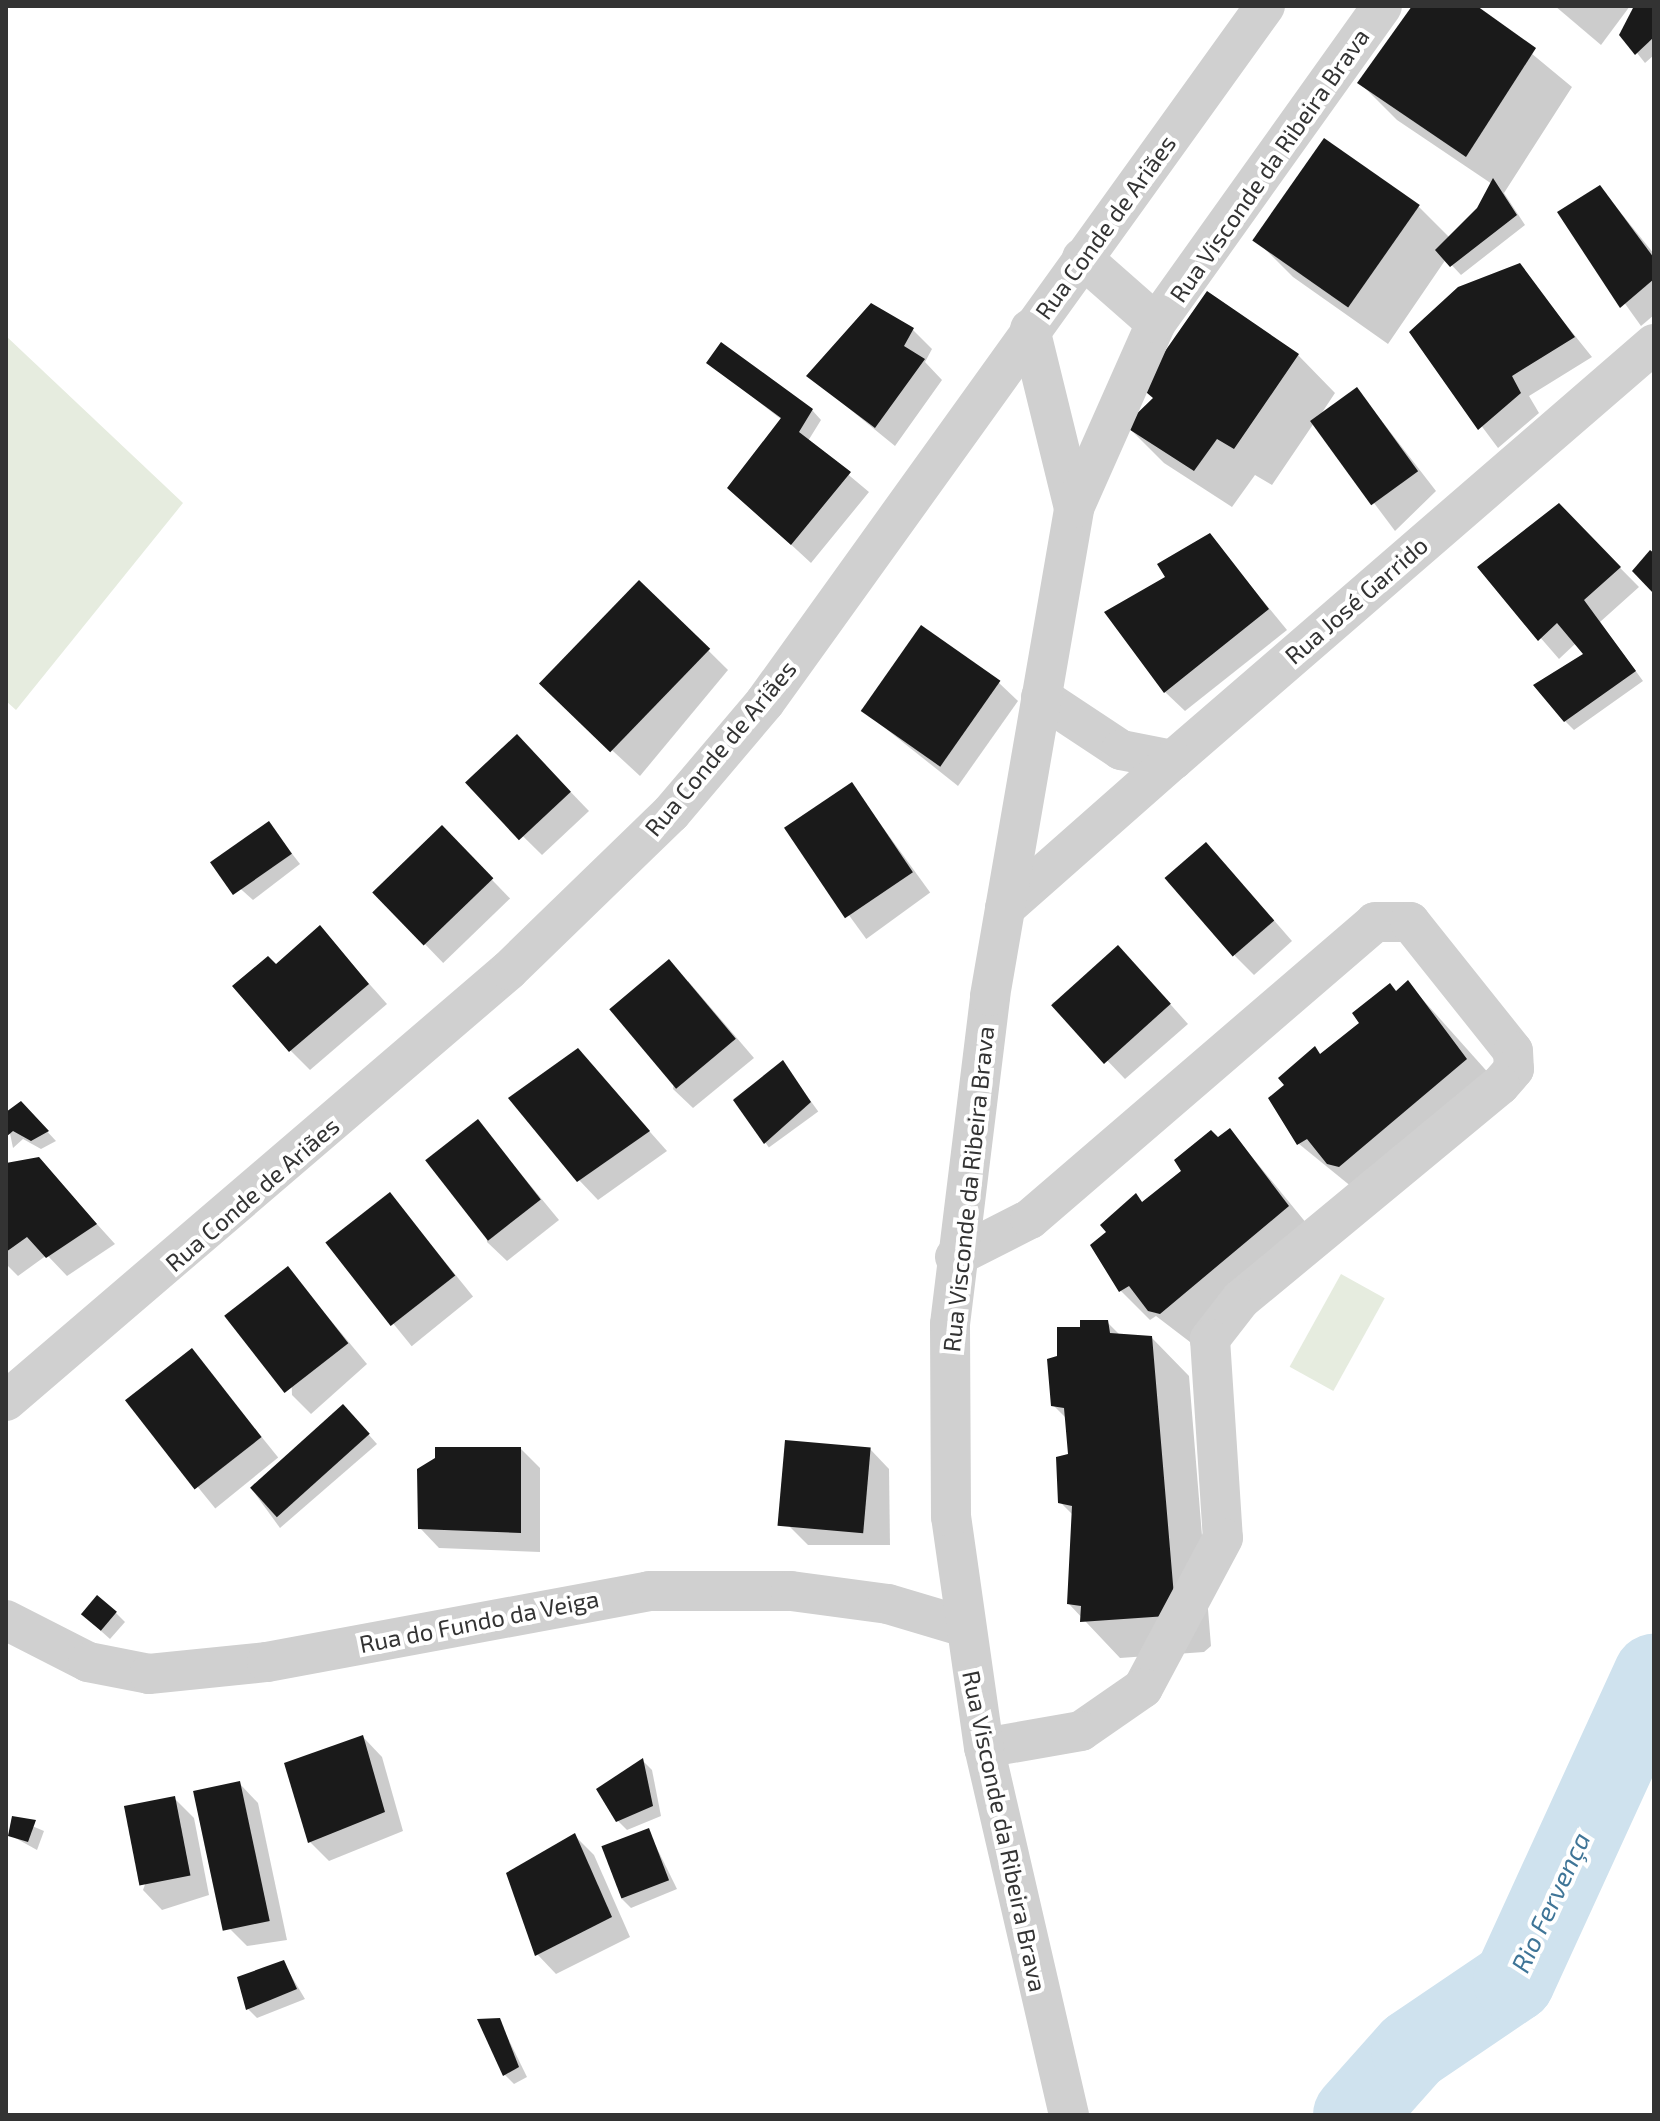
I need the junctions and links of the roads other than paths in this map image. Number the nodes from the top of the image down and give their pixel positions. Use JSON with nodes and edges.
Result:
{"nodes":[{"id":1,"x":1382,"y":6,"type":"edge"},
{"id":2,"x":1251,"y":14,"type":"edge"},
{"id":3,"x":1082,"y":258,"type":"junction"},
{"id":4,"x":1156,"y":323,"type":"junction"},
{"id":5,"x":1030,"y":329,"type":"junction"},
{"id":6,"x":1654,"y":344,"type":"edge"},
{"id":7,"x":1074,"y":508,"type":"junction"},
{"id":8,"x":1041,"y":697,"type":"junction"},
{"id":9,"x":1173,"y":760,"type":"junction"},
{"id":10,"x":1005,"y":908,"type":"junction"},
{"id":11,"x":955,"y":1257,"type":"junction"},
{"id":12,"x":6,"y":1401,"type":"edge"},
{"id":13,"x":6,"y":1620,"type":"edge"},
{"id":14,"x":962,"y":1626,"type":"junction"},
{"id":15,"x":984,"y":1748,"type":"junction"},
{"id":16,"x":1069,"y":2115,"type":"edge"}],
"edges":[{"from":1,"to":4,"type":"street","name":"Rua Visconde da Ribeira Brava"},
{"from":2,"to":3,"type":"street","name":"Rua Conde de Ariães"},
{"from":3,"to":4,"type":"street","name":"Rua Visconde da Ribeira Brava"},
{"from":3,"to":5,"type":"street","name":"Rua Conde de Ariães"},
{"from":4,"to":7,"type":"street","name":"Rua Visconde da Ribeira Brava"},
{"from":5,"to":7,"type":"street"},
{"from":5,"to":12,"type":"street","name":"Rua Conde de Ariães"},
{"from":6,"to":9,"type":"street","name":"Rua José Garrido"},
{"from":7,"to":8,"type":"street","name":"Rua Visconde da Ribeira Brava"},
{"from":8,"to":9,"type":"street"},
{"from":8,"to":10,"type":"street","name":"Rua Visconde da Ribeira Brava"},
{"from":9,"to":10,"type":"street","name":"Rua José Garrido"},
{"from":10,"to":11,"type":"street","name":"Rua Visconde da Ribeira Brava"},
{"from":11,"to":14,"type":"street","name":"Rua Visconde da Ribeira Brava"},
{"from":11,"to":15,"type":"street"},
{"from":13,"to":14,"type":"street","name":"Rua do Fundo da Veiga"},
{"from":14,"to":15,"type":"street","name":"Rua Visconde da Ribeira Brava"},
{"from":15,"to":16,"type":"street","name":"Rua Visconde da Ribeira Brava"}]}
